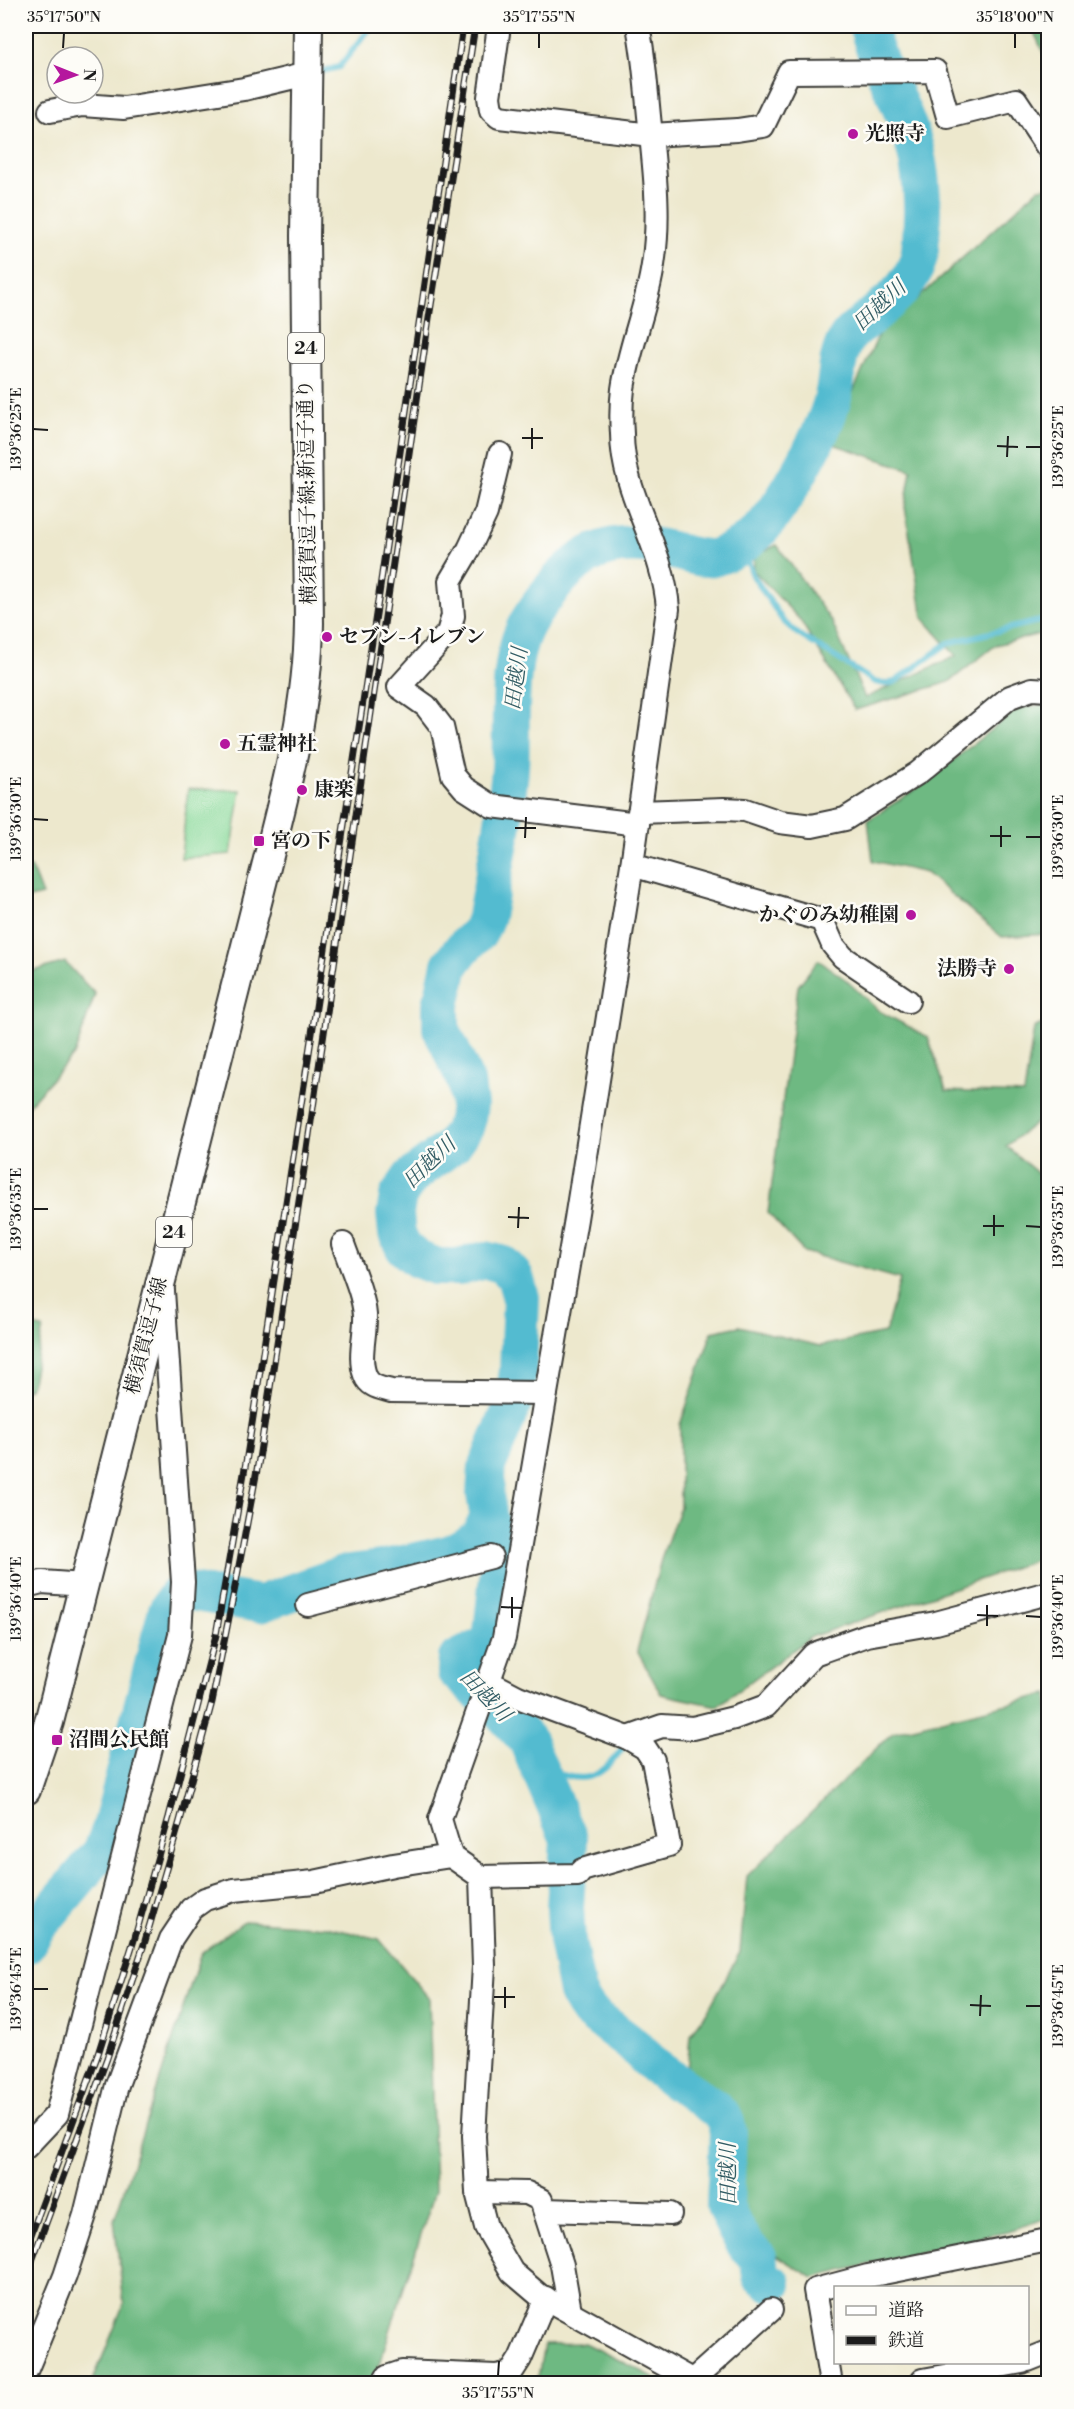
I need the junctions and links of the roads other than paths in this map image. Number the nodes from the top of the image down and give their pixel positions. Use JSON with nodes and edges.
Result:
{"nodes":[{"id":1,"x":308,"y":26,"type":"edge"},
{"id":2,"x":499,"y":26,"type":"edge"},
{"id":3,"x":638,"y":26,"type":"edge"},
{"id":4,"x":307,"y":74,"type":"junction"},
{"id":5,"x":50,"y":111,"type":"dead end"},
{"id":6,"x":651,"y":135,"type":"junction"},
{"id":7,"x":1048,"y":148,"type":"edge"},
{"id":8,"x":500,"y":454,"type":"dead end"},
{"id":9,"x":308,"y":670,"type":"joint"},
{"id":10,"x":1048,"y":690,"type":"edge"},
{"id":11,"x":638,"y":818,"type":"junction"},
{"id":12,"x":632,"y":865,"type":"junction"},
{"id":13,"x":908,"y":1001,"type":"dead end"},
{"id":14,"x":344,"y":1244,"type":"dead end"},
{"id":15,"x":162,"y":1280,"type":"junction"},
{"id":16,"x":538,"y":1392,"type":"junction"},
{"id":17,"x":491,"y":1557,"type":"dead end"},
{"id":18,"x":84,"y":1585,"type":"junction"},
{"id":19,"x":26,"y":1586,"type":"edge"},
{"id":20,"x":1048,"y":1593,"type":"edge"},
{"id":21,"x":308,"y":1605,"type":"dead end"},
{"id":22,"x":485,"y":1691,"type":"junction"},
{"id":23,"x":628,"y":1738,"type":"junction"},
{"id":24,"x":26,"y":1790,"type":"edge"},
{"id":25,"x":451,"y":1856,"type":"junction"},
{"id":26,"x":481,"y":1877,"type":"junction"},
{"id":27,"x":26,"y":2147,"type":"edge"},
{"id":28,"x":477,"y":2192,"type":"junction"},
{"id":29,"x":545,"y":2210,"type":"junction"},
{"id":30,"x":670,"y":2214,"type":"dead end"},
{"id":31,"x":1048,"y":2240,"type":"edge"},
{"id":32,"x":546,"y":2298,"type":"junction"},
{"id":33,"x":771,"y":2310,"type":"dead end"},
{"id":34,"x":570,"y":2311,"type":"junction"},
{"id":35,"x":1048,"y":2352,"type":"edge"},
{"id":36,"x":1029,"y":2360,"type":"edge"},
{"id":37,"x":1011,"y":2364,"type":"edge"},
{"id":38,"x":26,"y":2371,"type":"edge"},
{"id":39,"x":696,"y":2382,"type":"edge"},
{"id":40,"x":383,"y":2384,"type":"edge"},
{"id":41,"x":831,"y":2384,"type":"edge"},
{"id":42,"x":920,"y":2384,"type":"edge"}],
"edges":[{"from":1,"to":4,"type":"main road","name":"横須賀逗子線;新逗子通り","number":"24"},
{"from":2,"to":6,"type":"street"},
{"from":3,"to":6,"type":"street"},
{"from":4,"to":5,"type":"street"},
{"from":4,"to":9,"type":"main road","name":"横須賀逗子線;新逗子通り","number":"24"},
{"from":6,"to":7,"type":"street"},
{"from":6,"to":11,"type":"street"},
{"from":8,"to":11,"type":"street"},
{"from":9,"to":15,"type":"main road","name":"横須賀逗子線","number":"24"},
{"from":10,"to":11,"type":"street"},
{"from":11,"to":12,"type":"street"},
{"from":12,"to":13,"type":"street"},
{"from":12,"to":16,"type":"street"},
{"from":14,"to":16,"type":"street"},
{"from":15,"to":18,"type":"main road","name":"横須賀逗子線","number":"24"},
{"from":15,"to":27,"type":"street"},
{"from":16,"to":22,"type":"street"},
{"from":17,"to":21,"type":"street"},
{"from":18,"to":19,"type":"street"},
{"from":18,"to":24,"type":"main road","name":"横須賀逗子線","number":"24"},
{"from":20,"to":23,"type":"street"},
{"from":22,"to":23,"type":"street"},
{"from":22,"to":25,"type":"street"},
{"from":23,"to":26,"type":"street"},
{"from":25,"to":26,"type":"street"},
{"from":25,"to":38,"type":"street"},
{"from":26,"to":28,"type":"street"},
{"from":28,"to":29,"type":"street"},
{"from":28,"to":32,"type":"street"},
{"from":29,"to":30,"type":"street"},
{"from":29,"to":34,"type":"street"},
{"from":31,"to":41,"type":"street"},
{"from":32,"to":34,"type":"street"},
{"from":32,"to":40,"type":"street"},
{"from":33,"to":39,"type":"street"},
{"from":34,"to":39,"type":"street"},
{"from":35,"to":36,"type":"street"},
{"from":37,"to":42,"type":"street"}]}
